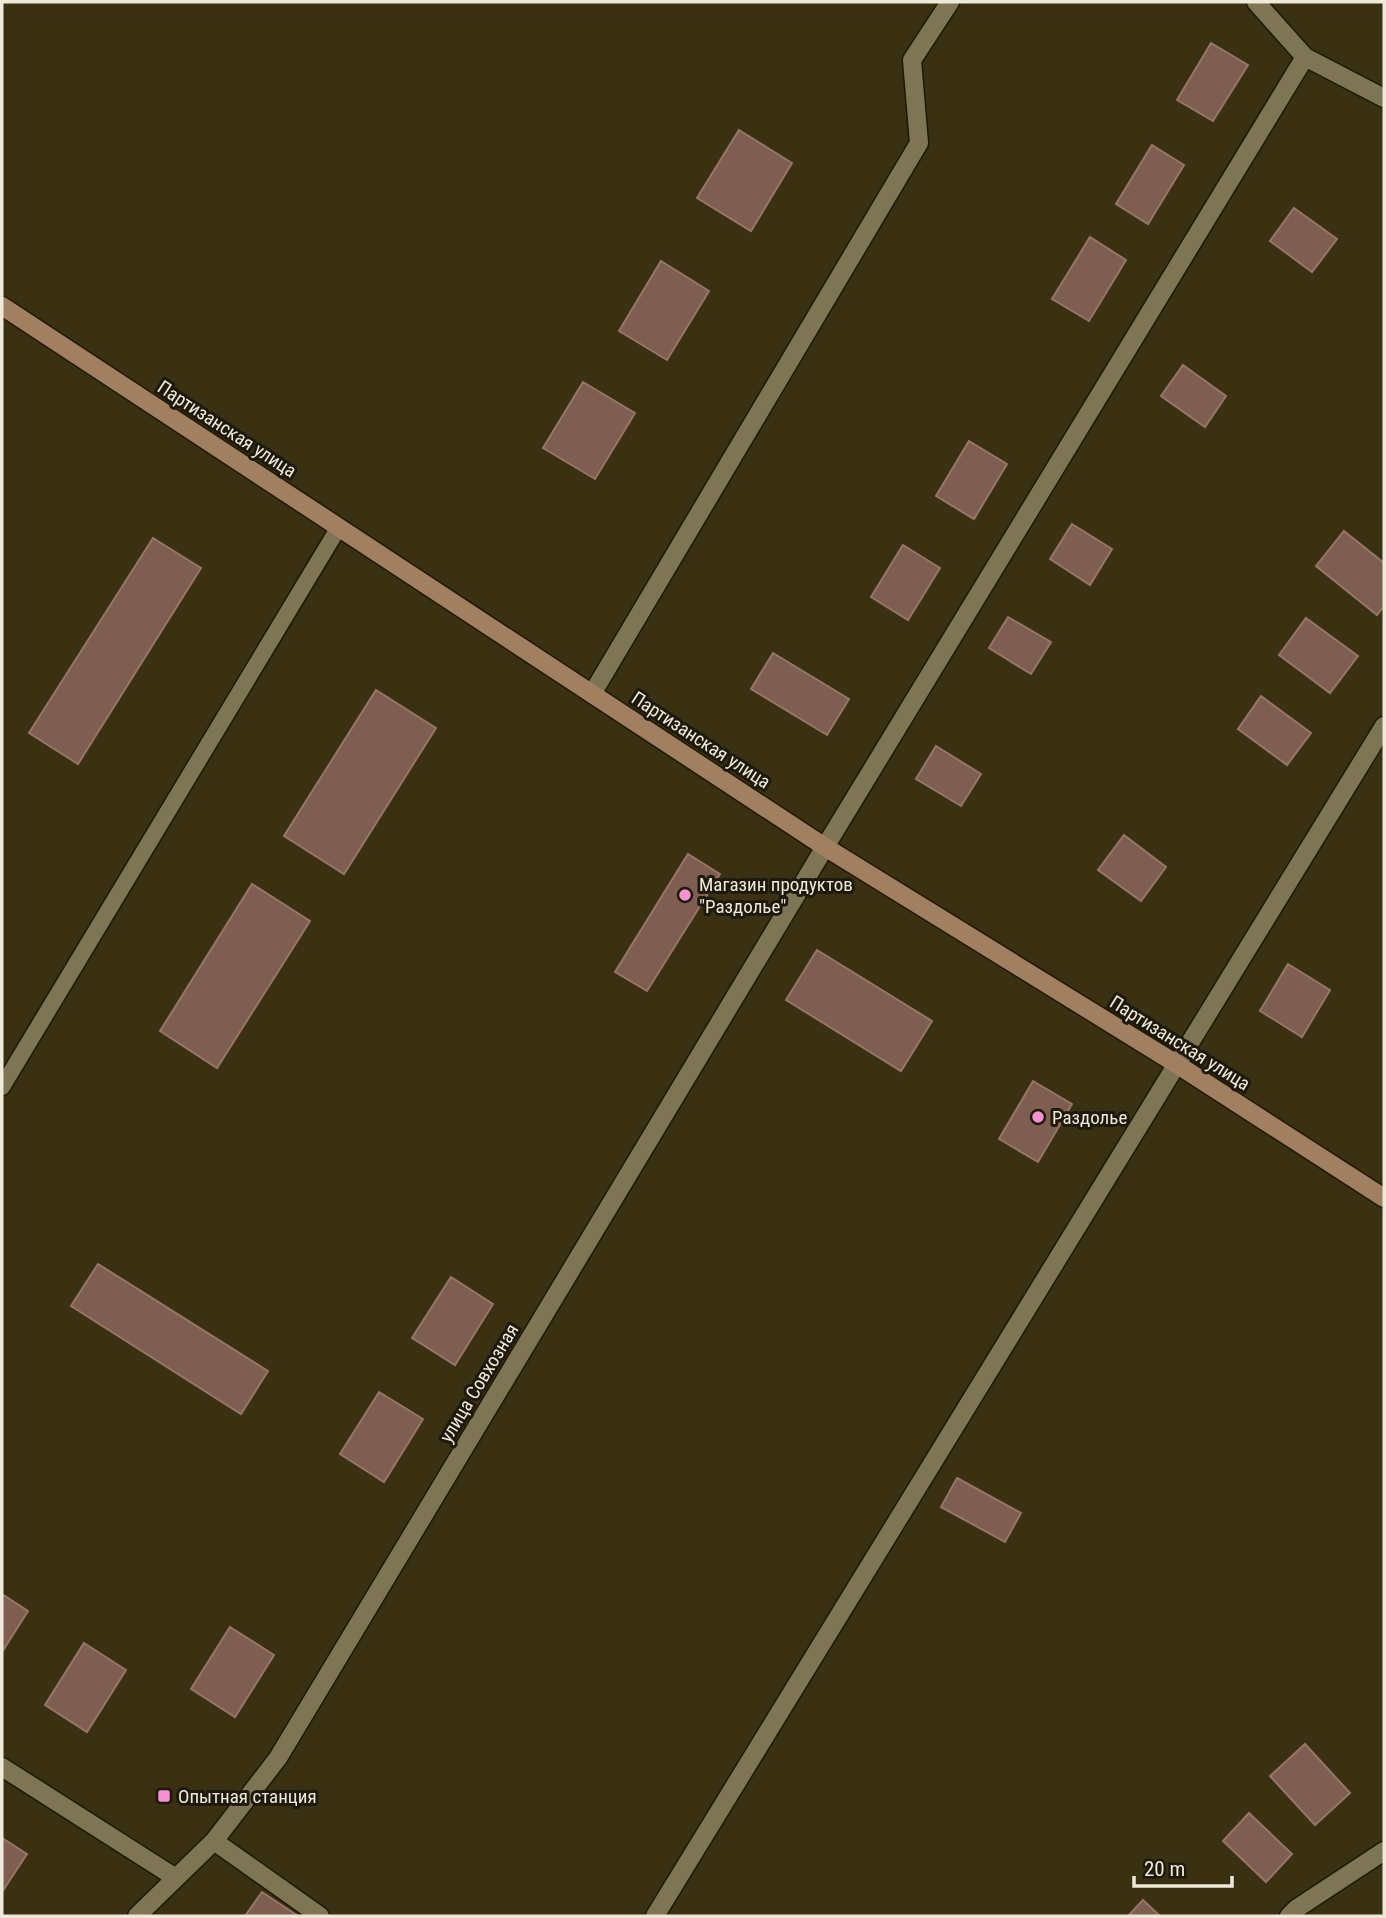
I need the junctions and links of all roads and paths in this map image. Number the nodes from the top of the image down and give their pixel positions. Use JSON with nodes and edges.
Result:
{"nodes":[{"id":1,"x":950,"y":2,"type":"edge"},
{"id":2,"x":1256,"y":2,"type":"edge"},
{"id":3,"x":1305,"y":57,"type":"junction"},
{"id":4,"x":1384,"y":98,"type":"edge"},
{"id":5,"x":2,"y":306,"type":"edge"},
{"id":6,"x":339,"y":527,"type":"junction"},
{"id":7,"x":592,"y":694,"type":"junction"},
{"id":8,"x":1384,"y":726,"type":"edge"},
{"id":9,"x":825,"y":847,"type":"junction"},
{"id":10,"x":1178,"y":1065,"type":"junction"},
{"id":11,"x":2,"y":1087,"type":"edge"},
{"id":12,"x":1384,"y":1198,"type":"edge"},
{"id":13,"x":2,"y":1767,"type":"edge"},
{"id":14,"x":214,"y":1841,"type":"junction"},
{"id":15,"x":1384,"y":1851,"type":"edge"},
{"id":16,"x":176,"y":1878,"type":"junction"},
{"id":17,"x":137,"y":1916,"type":"edge"},
{"id":18,"x":320,"y":1916,"type":"edge"},
{"id":19,"x":654,"y":1916,"type":"edge"},
{"id":20,"x":1289,"y":1916,"type":"edge"}],
"edges":[{"from":1,"to":7,"type":"street"},
{"from":2,"to":3,"type":"street"},
{"from":3,"to":4,"type":"street"},
{"from":3,"to":9,"type":"street","name":"улица Совхозная"},
{"from":5,"to":6,"type":"street","name":"Партизанская улица"},
{"from":6,"to":7,"type":"street","name":"Партизанская улица"},
{"from":6,"to":11,"type":"lane"},
{"from":7,"to":9,"type":"street","name":"Партизанская улица"},
{"from":8,"to":10,"type":"street"},
{"from":9,"to":10,"type":"street","name":"Партизанская улица"},
{"from":9,"to":14,"type":"street","name":"улица Совхозная"},
{"from":10,"to":12,"type":"street","name":"Партизанская улица"},
{"from":10,"to":19,"type":"street"},
{"from":13,"to":16,"type":"street"},
{"from":14,"to":16,"type":"street","name":"улица Совхозная"},
{"from":14,"to":18,"type":"street"},
{"from":15,"to":20,"type":"street"},
{"from":16,"to":17,"type":"street","name":"улица Совхозная"}]}
